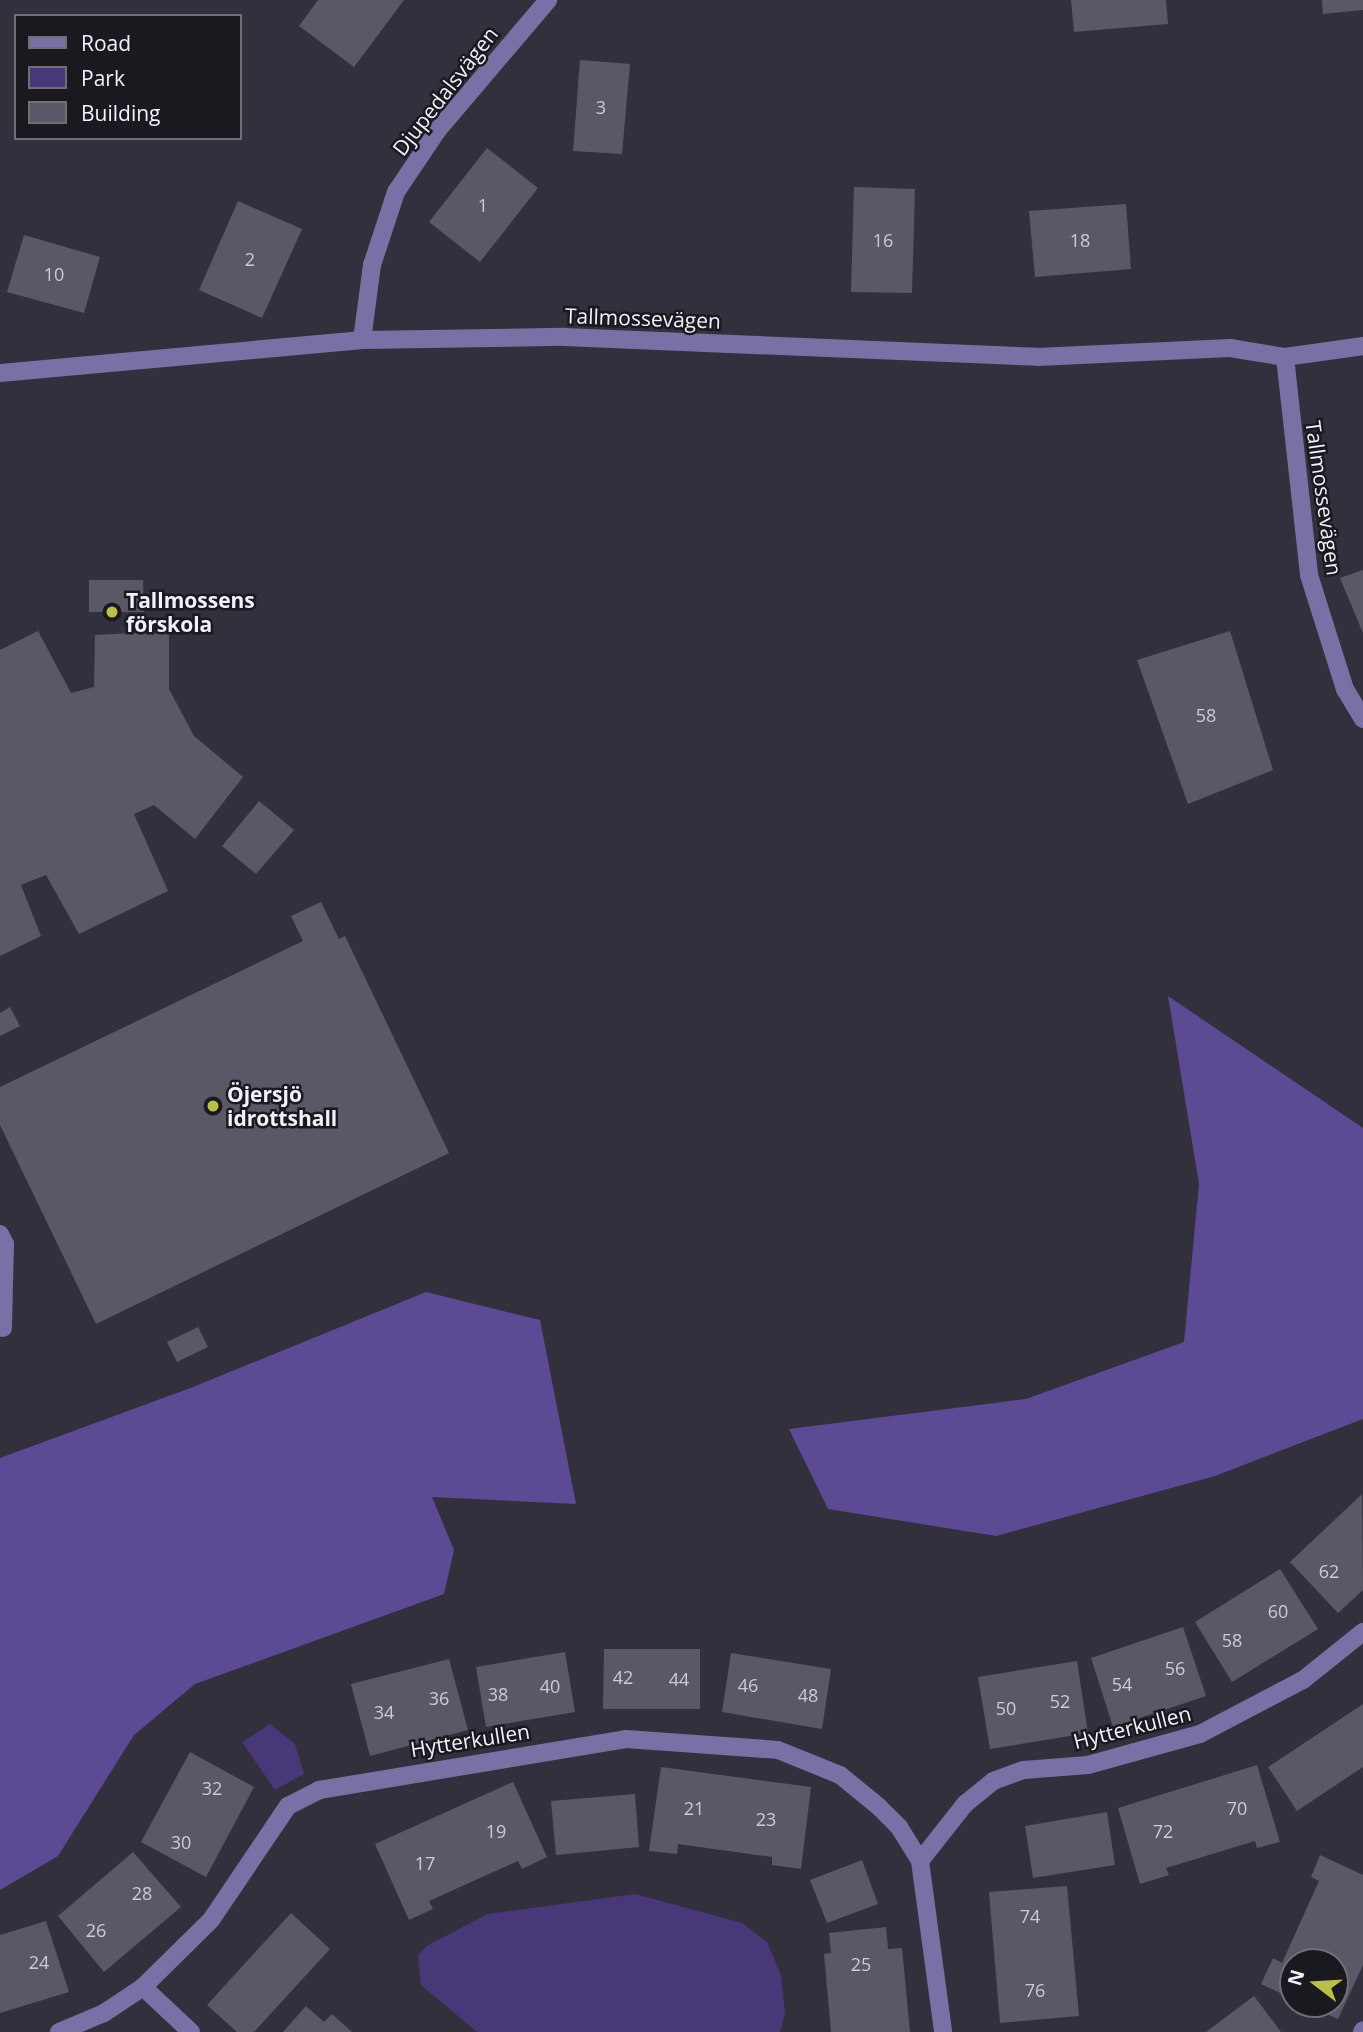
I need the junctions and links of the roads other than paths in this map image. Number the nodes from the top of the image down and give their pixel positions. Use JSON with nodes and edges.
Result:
{"nodes":[{"id":1,"x":548,"y":0,"type":"edge"},
{"id":2,"x":362,"y":340,"type":"junction"},
{"id":3,"x":1363,"y":346,"type":"edge"},
{"id":4,"x":1285,"y":357,"type":"junction"},
{"id":5,"x":0,"y":373,"type":"edge"},
{"id":6,"x":1363,"y":719,"type":"edge"},
{"id":7,"x":0,"y":1234,"type":"edge"},
{"id":8,"x":3,"y":1328,"type":"dead end"},
{"id":9,"x":1363,"y":1632,"type":"edge"},
{"id":10,"x":920,"y":1861,"type":"junction"},
{"id":11,"x":143,"y":1987,"type":"junction"},
{"id":12,"x":59,"y":2032,"type":"edge"},
{"id":13,"x":191,"y":2032,"type":"edge"},
{"id":14,"x":943,"y":2032,"type":"edge"}],
"edges":[{"from":1,"to":2,"type":"street","name":"Djupedalsvägen"},
{"from":2,"to":4,"type":"street","name":"Tallmossevägen"},
{"from":2,"to":5,"type":"street","name":"Tallmossevägen"},
{"from":3,"to":4,"type":"street","name":"Tallmossevägen"},
{"from":4,"to":6,"type":"street","name":"Tallmossevägen"},
{"from":7,"to":8,"type":"street"},
{"from":9,"to":10,"type":"street","name":"Hytterkullen"},
{"from":10,"to":11,"type":"street","name":"Hytterkullen"},
{"from":10,"to":14,"type":"street","name":"Hytterkullen"},
{"from":11,"to":12,"type":"street","name":"Hytterkullen"},
{"from":11,"to":13,"type":"street"}]}
